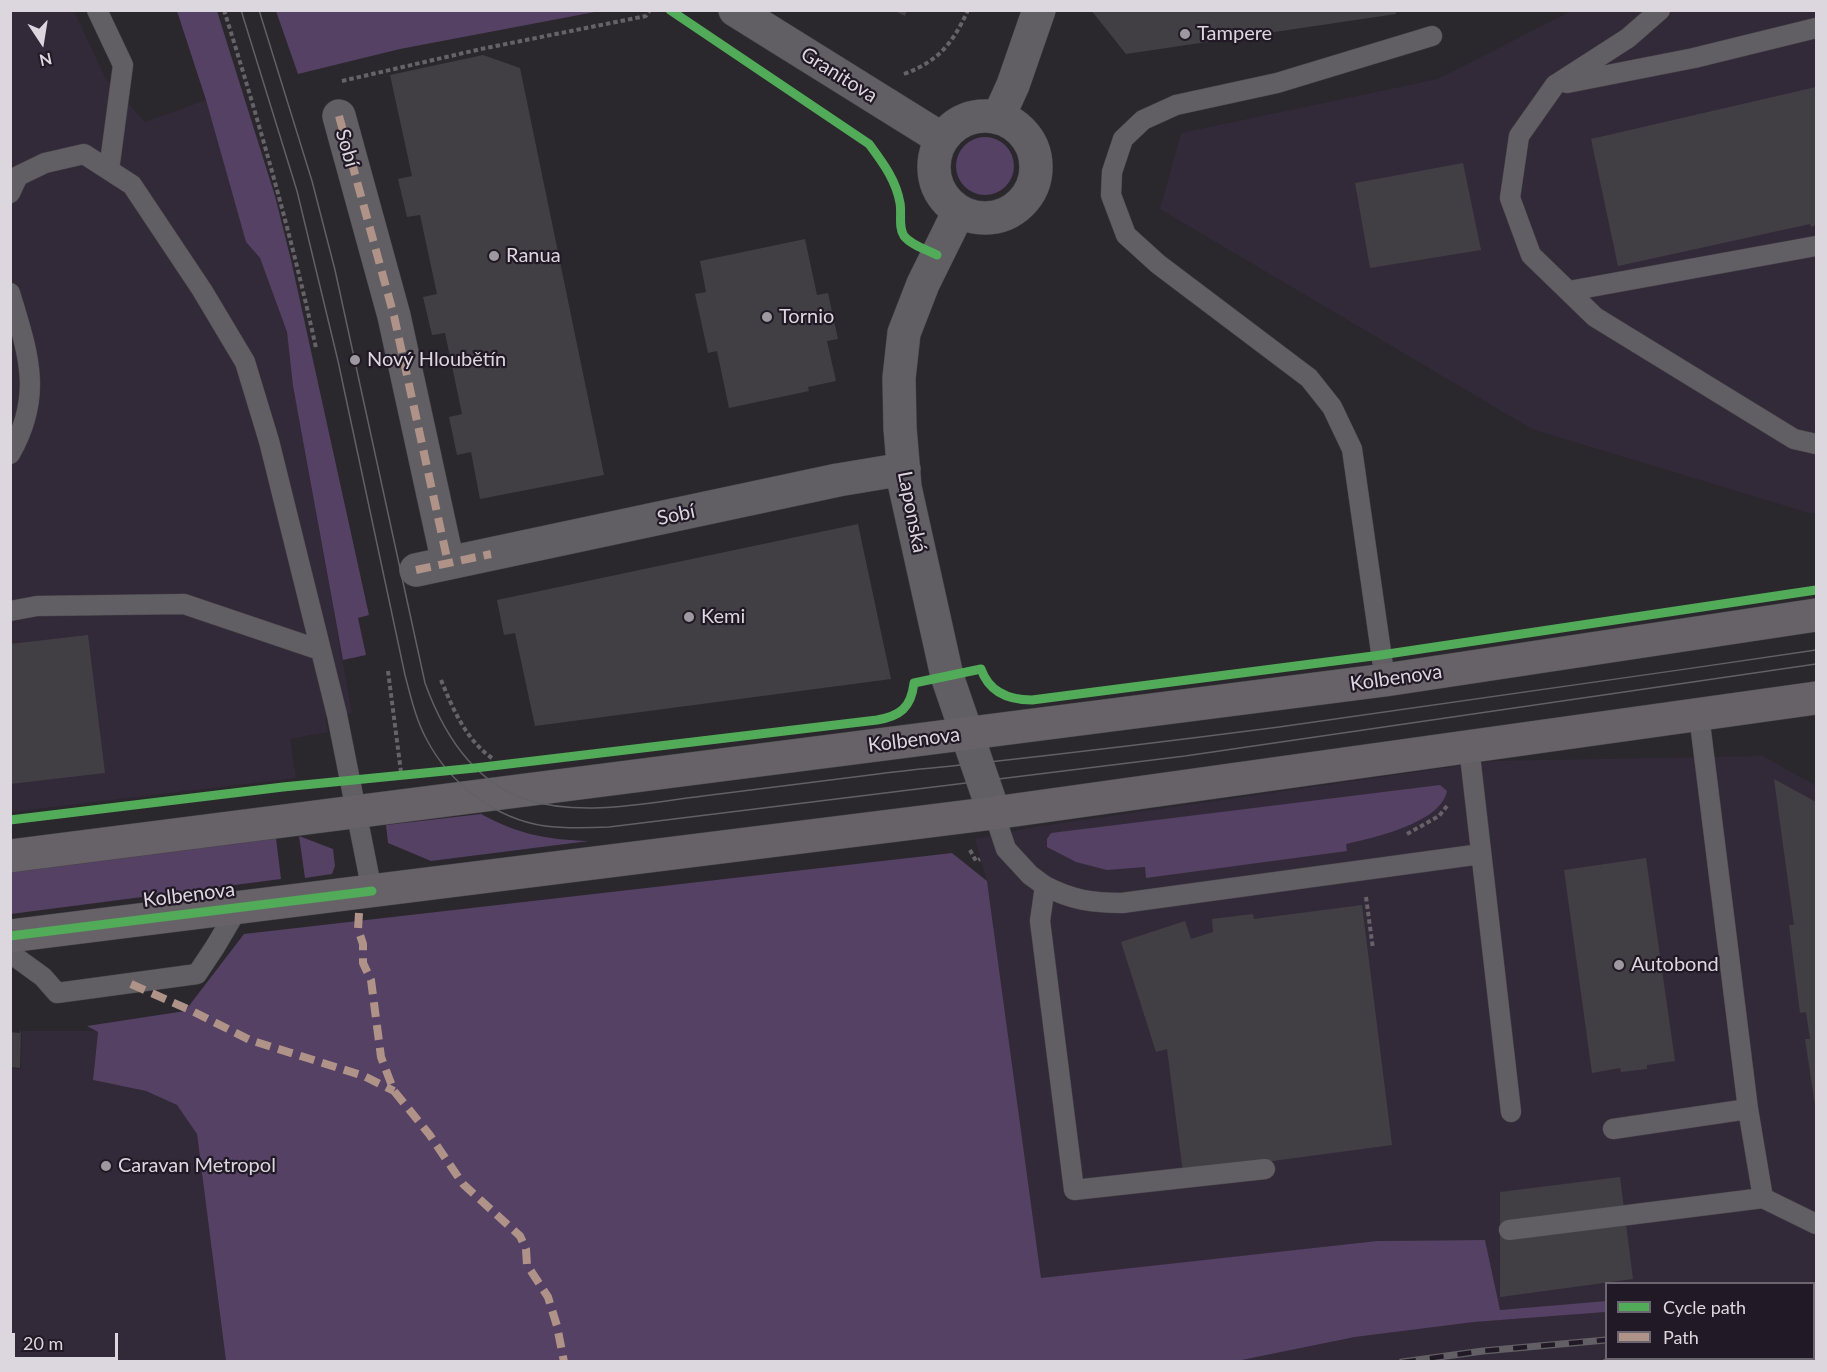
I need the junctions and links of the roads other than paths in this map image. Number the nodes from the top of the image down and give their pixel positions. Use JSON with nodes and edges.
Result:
{"nodes":[{"id":1,"x":98,"y":10,"type":"edge"},
{"id":2,"x":735,"y":10,"type":"edge"},
{"id":3,"x":1039,"y":10,"type":"edge"},
{"id":4,"x":1660,"y":10,"type":"edge"},
{"id":5,"x":1816,"y":28,"type":"edge"},
{"id":6,"x":1432,"y":36,"type":"dead end"},
{"id":7,"x":1556,"y":85,"type":"junction"},
{"id":8,"x":339,"y":116,"type":"dead end"},
{"id":9,"x":998,"y":118,"type":"junction"},
{"id":10,"x":942,"y":139,"type":"junction"},
{"id":11,"x":109,"y":170,"type":"junction"},
{"id":12,"x":10,"y":193,"type":"edge"},
{"id":13,"x":959,"y":211,"type":"junction"},
{"id":14,"x":1816,"y":246,"type":"edge"},
{"id":15,"x":1569,"y":291,"type":"junction"},
{"id":16,"x":10,"y":293,"type":"edge"},
{"id":17,"x":1816,"y":444,"type":"edge"},
{"id":18,"x":10,"y":454,"type":"edge"},
{"id":19,"x":904,"y":469,"type":"junction"},
{"id":20,"x":448,"y":564,"type":"junction"},
{"id":21,"x":416,"y":570,"type":"dead end"},
{"id":22,"x":10,"y":611,"type":"edge"},
{"id":23,"x":1816,"y":615,"type":"edge"},
{"id":24,"x":321,"y":650,"type":"junction"},
{"id":25,"x":1385,"y":680,"type":"junction"},
{"id":26,"x":1815,"y":699,"type":"edge"},
{"id":27,"x":1699,"y":715,"type":"junction"},
{"id":28,"x":968,"y":734,"type":"junction"},
{"id":29,"x":1469,"y":747,"type":"junction"},
{"id":30,"x":356,"y":812,"type":"junction"},
{"id":31,"x":994,"y":813,"type":"junction"},
{"id":32,"x":1481,"y":854,"type":"junction"},
{"id":33,"x":10,"y":856,"type":"edge"},
{"id":34,"x":1045,"y":886,"type":"junction"},
{"id":35,"x":372,"y":891,"type":"junction"},
{"id":36,"x":238,"y":908,"type":"junction"},
{"id":37,"x":10,"y":936,"type":"edge"},
{"id":38,"x":10,"y":953,"type":"edge"},
{"id":39,"x":1748,"y":1109,"type":"junction"},
{"id":40,"x":1511,"y":1112,"type":"dead end"},
{"id":41,"x":1613,"y":1129,"type":"dead end"},
{"id":42,"x":1264,"y":1169,"type":"dead end"},
{"id":43,"x":1763,"y":1198,"type":"junction"},
{"id":44,"x":1816,"y":1224,"type":"edge"},
{"id":45,"x":1509,"y":1230,"type":"dead end"}],
"edges":[{"from":1,"to":11,"type":"lane"},
{"from":2,"to":10,"type":"street","name":"Granitova"},
{"from":3,"to":9,"type":"street"},
{"from":4,"to":7,"type":"lane"},
{"from":5,"to":7,"type":"lane"},
{"from":6,"to":25,"type":"lane"},
{"from":7,"to":15,"type":"lane"},
{"from":8,"to":20,"type":"street","name":"Sobí"},
{"from":9,"to":10,"type":"street"},
{"from":9,"to":13,"type":"street"},
{"from":10,"to":13,"type":"street"},
{"from":11,"to":12,"type":"lane"},
{"from":11,"to":24,"type":"lane"},
{"from":13,"to":19,"type":"street","name":"Laponská"},
{"from":14,"to":15,"type":"lane"},
{"from":15,"to":17,"type":"lane"},
{"from":16,"to":18,"type":"lane"},
{"from":19,"to":20,"type":"street","name":"Sobí"},
{"from":19,"to":28,"type":"street","name":"Laponská"},
{"from":20,"to":21,"type":"street","name":"Sobí"},
{"from":22,"to":24,"type":"lane"},
{"from":23,"to":25,"type":"main road","name":"Kolbenova"},
{"from":24,"to":30,"type":"lane"},
{"from":25,"to":28,"type":"main road","name":"Kolbenova"},
{"from":26,"to":27,"type":"main road","name":"Kolbenova"},
{"from":27,"to":29,"type":"main road","name":"Kolbenova"},
{"from":27,"to":39,"type":"lane"},
{"from":28,"to":30,"type":"main road","name":"Kolbenova"},
{"from":28,"to":31,"type":"street","name":"Laponská"},
{"from":29,"to":31,"type":"main road","name":"Kolbenova"},
{"from":29,"to":32,"type":"lane"},
{"from":30,"to":33,"type":"main road","name":"Kolbenova"},
{"from":30,"to":35,"type":"lane"},
{"from":31,"to":34,"type":"lane"},
{"from":31,"to":35,"type":"main road","name":"Kolbenova"},
{"from":32,"to":34,"type":"lane"},
{"from":32,"to":40,"type":"lane"},
{"from":34,"to":42,"type":"lane"},
{"from":35,"to":36,"type":"main road","name":"Kolbenova"},
{"from":36,"to":37,"type":"main road","name":"Kolbenova"},
{"from":36,"to":38,"type":"lane"},
{"from":39,"to":41,"type":"lane"},
{"from":39,"to":43,"type":"lane"},
{"from":43,"to":44,"type":"lane"},
{"from":43,"to":45,"type":"lane"}]}
